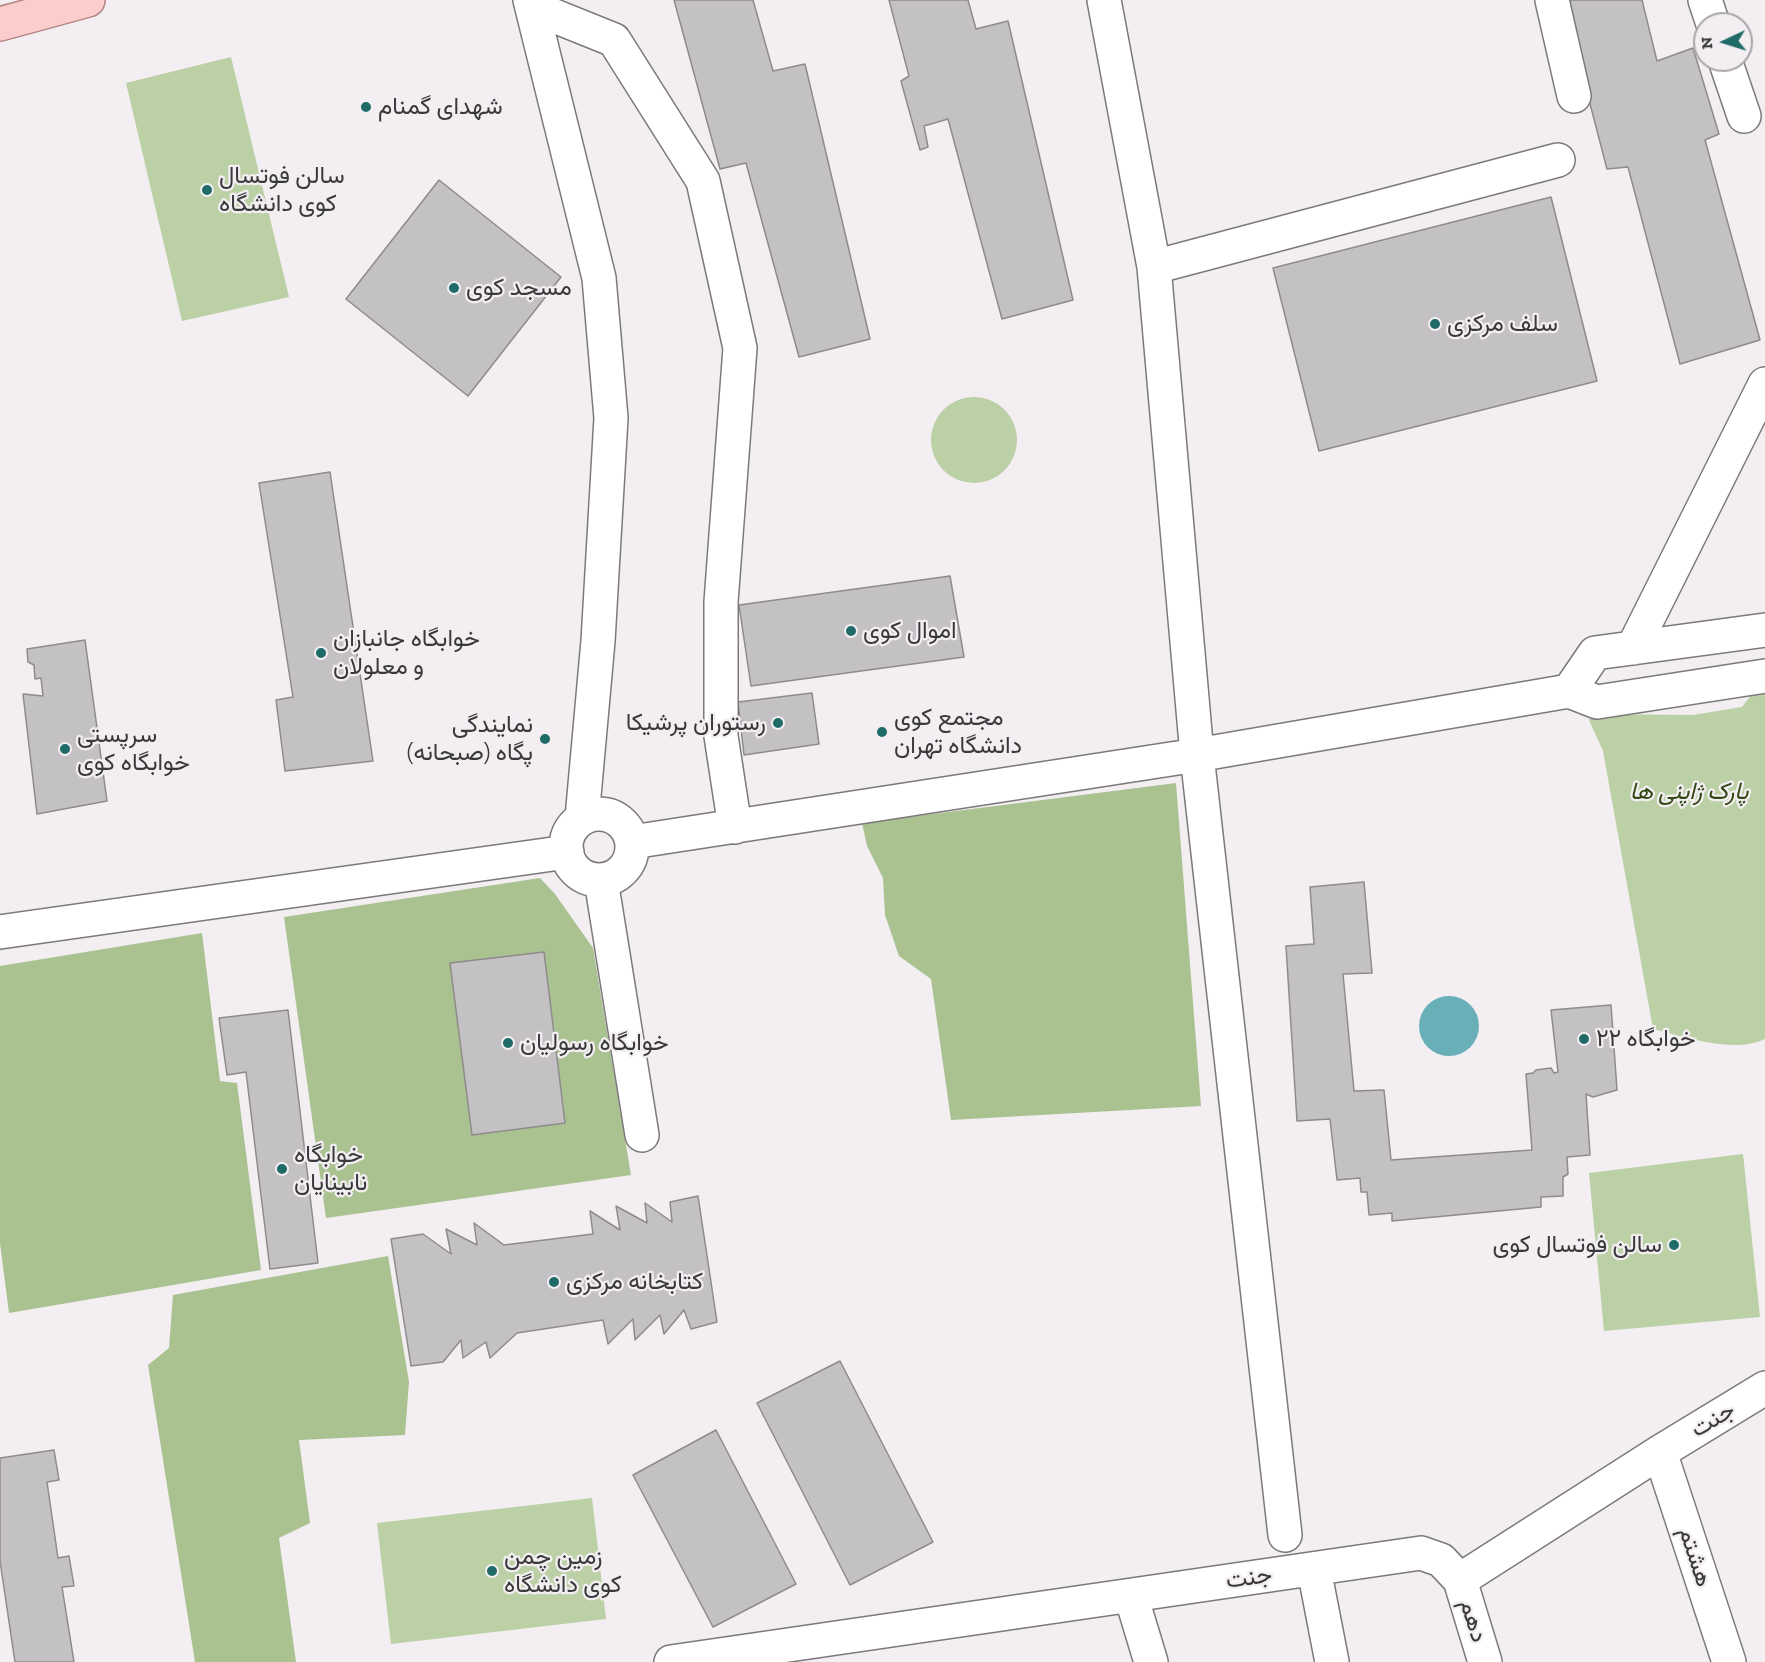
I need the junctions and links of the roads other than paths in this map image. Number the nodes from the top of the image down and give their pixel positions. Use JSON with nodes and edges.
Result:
{"nodes":[{"id":1,"x":88,"y":0,"type":"edge"},
{"id":2,"x":1104,"y":0,"type":"edge"},
{"id":3,"x":1552,"y":0,"type":"edge"},
{"id":4,"x":531,"y":3,"type":"edge"},
{"id":5,"x":55,"y":4,"type":"edge"},
{"id":6,"x":0,"y":24,"type":"edge"},
{"id":7,"x":1729,"y":72,"type":"edge"},
{"id":8,"x":1574,"y":96,"type":"dead end"},
{"id":9,"x":1744,"y":116,"type":"dead end"},
{"id":10,"x":1558,"y":159,"type":"dead end"},
{"id":11,"x":1154,"y":267,"type":"junction"},
{"id":12,"x":1765,"y":384,"type":"edge"},
{"id":13,"x":1765,"y":630,"type":"edge"},
{"id":14,"x":1633,"y":648,"type":"junction"},
{"id":15,"x":1765,"y":676,"type":"edge"},
{"id":16,"x":1569,"y":691,"type":"junction"},
{"id":17,"x":1197,"y":754,"type":"junction"},
{"id":18,"x":582,"y":818,"type":"junction"},
{"id":19,"x":735,"y":827,"type":"junction"},
{"id":20,"x":632,"y":842,"type":"junction"},
{"id":21,"x":567,"y":852,"type":"junction"},
{"id":22,"x":601,"y":880,"type":"junction"},
{"id":23,"x":0,"y":932,"type":"edge"},
{"id":24,"x":642,"y":1135,"type":"dead end"},
{"id":25,"x":1765,"y":1388,"type":"edge"},
{"id":26,"x":1660,"y":1452,"type":"junction"},
{"id":27,"x":1285,"y":1535,"type":"dead end"},
{"id":28,"x":1314,"y":1569,"type":"junction"},
{"id":29,"x":1460,"y":1580,"type":"junction"},
{"id":30,"x":1131,"y":1596,"type":"junction"},
{"id":31,"x":844,"y":1650,"type":"edge"},
{"id":32,"x":671,"y":1662,"type":"edge"},
{"id":33,"x":1150,"y":1662,"type":"edge"},
{"id":34,"x":1332,"y":1662,"type":"edge"},
{"id":35,"x":1485,"y":1662,"type":"edge"},
{"id":36,"x":1729,"y":1662,"type":"edge"}],
"edges":[{"from":1,"to":5,"type":"main road"},
{"from":2,"to":11,"type":"street"},
{"from":3,"to":8,"type":"street"},
{"from":4,"to":18,"type":"street"},
{"from":4,"to":19,"type":"street"},
{"from":5,"to":6,"type":"main road"},
{"from":7,"to":9,"type":"street"},
{"from":10,"to":11,"type":"street"},
{"from":11,"to":17,"type":"street"},
{"from":12,"to":14,"type":"street"},
{"from":13,"to":14,"type":"street"},
{"from":14,"to":16,"type":"street"},
{"from":15,"to":16,"type":"street"},
{"from":16,"to":17,"type":"street"},
{"from":17,"to":19,"type":"street"},
{"from":17,"to":27,"type":"street"},
{"from":18,"to":20,"type":"street"},
{"from":18,"to":21,"type":"street"},
{"from":19,"to":20,"type":"street"},
{"from":20,"to":22,"type":"street"},
{"from":21,"to":22,"type":"street"},
{"from":21,"to":23,"type":"street"},
{"from":22,"to":24,"type":"street"},
{"from":25,"to":26,"type":"street","name":"جنت"},
{"from":26,"to":29,"type":"street","name":"جنت"},
{"from":26,"to":36,"type":"street","name":"هشتم"},
{"from":28,"to":29,"type":"street","name":"جنت"},
{"from":28,"to":30,"type":"street","name":"جنت"},
{"from":28,"to":34,"type":"street"},
{"from":29,"to":35,"type":"street","name":"دهم"},
{"from":30,"to":31,"type":"street","name":"جنت"},
{"from":30,"to":33,"type":"street"},
{"from":31,"to":32,"type":"street","name":"جنت"}]}
